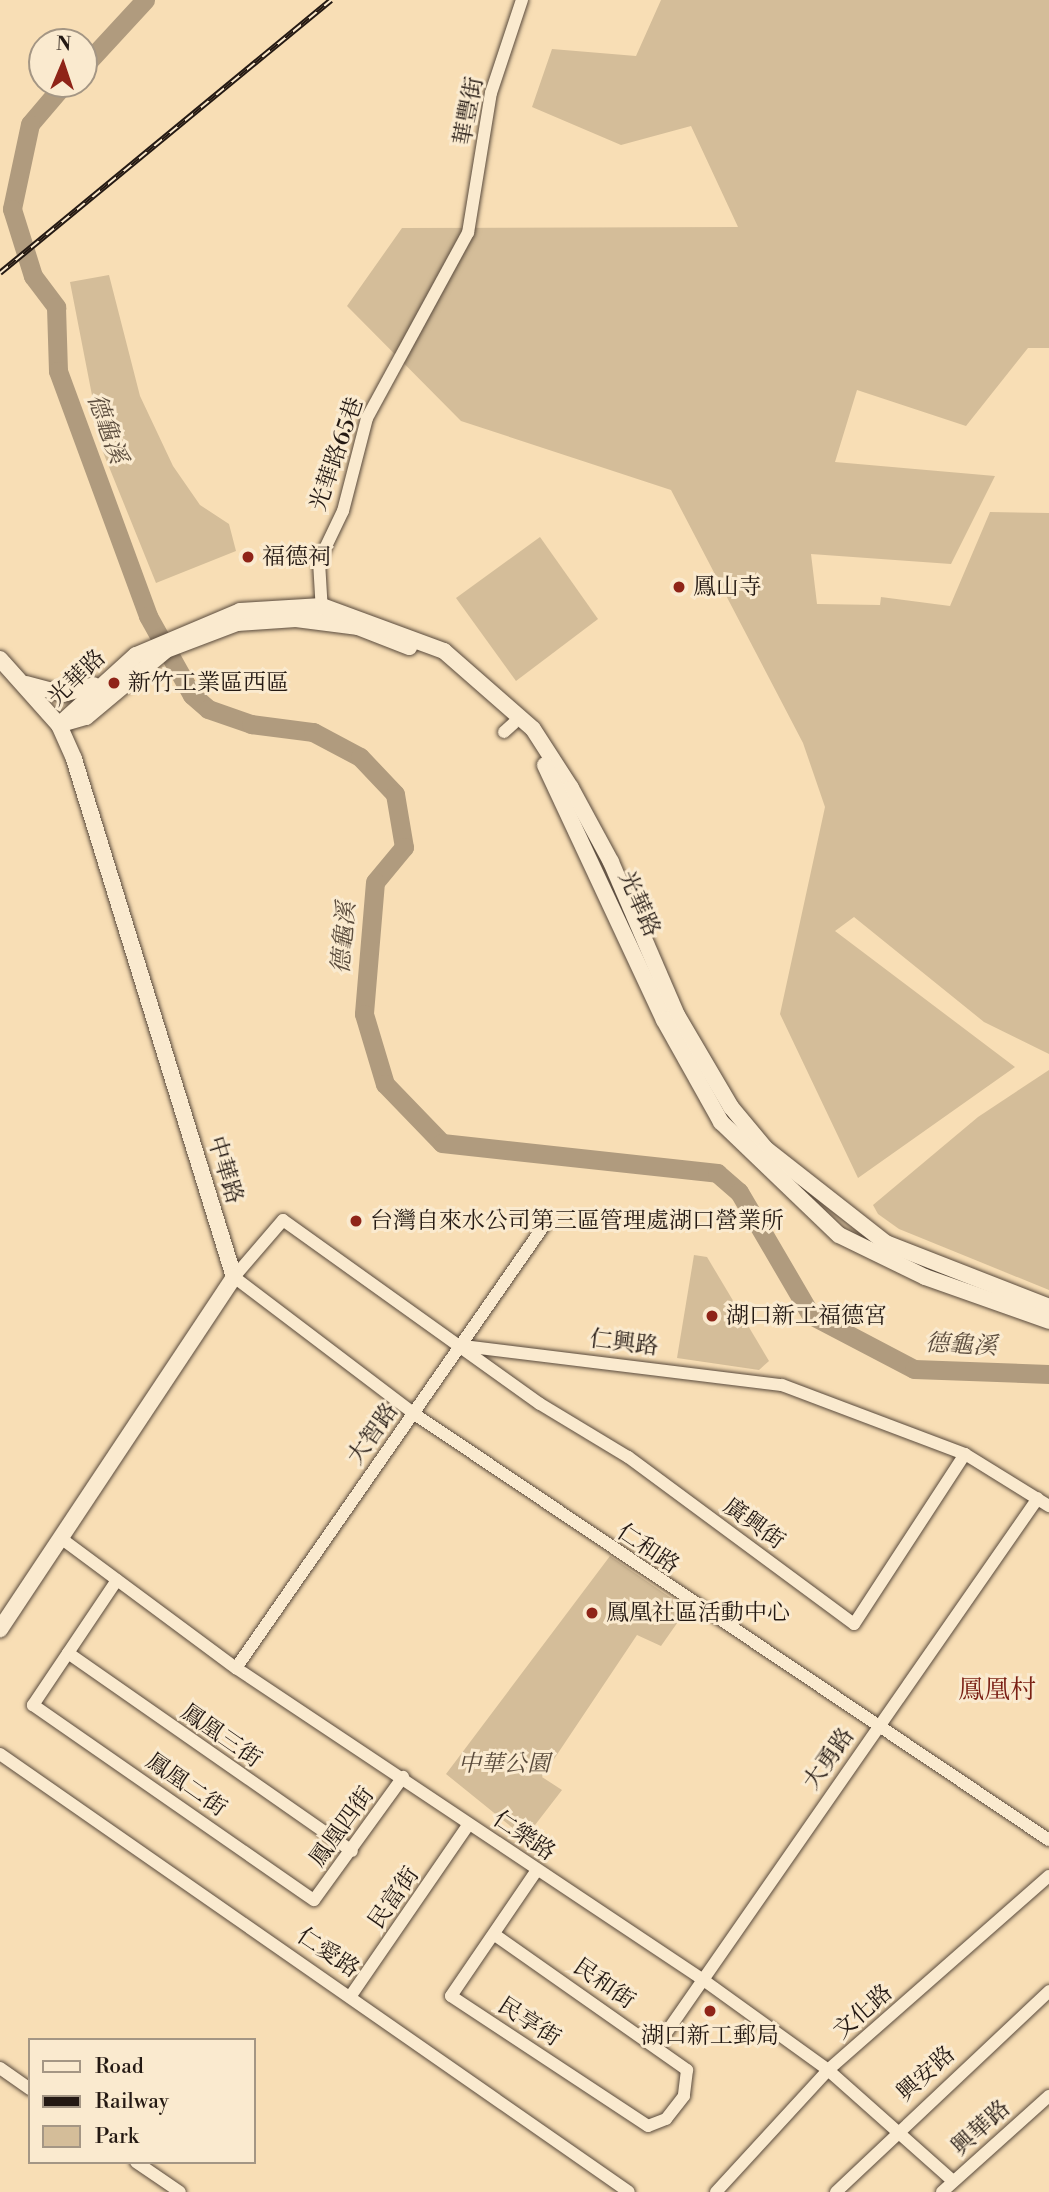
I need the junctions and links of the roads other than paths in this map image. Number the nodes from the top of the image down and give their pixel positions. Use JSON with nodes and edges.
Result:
{"nodes":[{"id":1,"x":522,"y":0,"type":"edge"},
{"id":2,"x":468,"y":233,"type":"joint"},
{"id":3,"x":321,"y":606,"type":"junction"},
{"id":4,"x":322,"y":623,"type":"junction"},
{"id":5,"x":176,"y":640,"type":"junction"},
{"id":6,"x":158,"y":649,"type":"junction"},
{"id":7,"x":0,"y":659,"type":"edge"},
{"id":8,"x":106,"y":679,"type":"junction"},
{"id":9,"x":26,"y":684,"type":"junction"},
{"id":10,"x":58,"y":725,"type":"junction"},
{"id":11,"x":545,"y":1224,"type":"dead end"},
{"id":12,"x":234,"y":1278,"type":"junction"},
{"id":13,"x":1049,"y":1307,"type":"edge"},
{"id":14,"x":1049,"y":1321,"type":"edge"},
{"id":15,"x":460,"y":1346,"type":"junction"},
{"id":16,"x":413,"y":1413,"type":"junction"},
{"id":17,"x":965,"y":1454,"type":"junction"},
{"id":18,"x":1044,"y":1502,"type":"edge"},
{"id":19,"x":62,"y":1539,"type":"junction"},
{"id":20,"x":117,"y":1580,"type":"junction"},
{"id":21,"x":0,"y":1629,"type":"edge"},
{"id":22,"x":68,"y":1653,"type":"junction"},
{"id":23,"x":236,"y":1668,"type":"junction"},
{"id":24,"x":877,"y":1726,"type":"junction"},
{"id":25,"x":0,"y":1754,"type":"edge"},
{"id":26,"x":403,"y":1777,"type":"junction"},
{"id":27,"x":470,"y":1824,"type":"junction"},
{"id":28,"x":1049,"y":1840,"type":"edge"},
{"id":29,"x":352,"y":1851,"type":"junction"},
{"id":30,"x":537,"y":1870,"type":"junction"},
{"id":31,"x":1049,"y":1876,"type":"edge"},
{"id":32,"x":314,"y":1900,"type":"joint"},
{"id":33,"x":495,"y":1935,"type":"junction"},
{"id":34,"x":702,"y":1979,"type":"junction"},
{"id":35,"x":1049,"y":1991,"type":"edge"},
{"id":36,"x":352,"y":1994,"type":"junction"},
{"id":37,"x":657,"y":2046,"type":"junction"},
{"id":38,"x":0,"y":2068,"type":"edge"},
{"id":39,"x":687,"y":2070,"type":"joint"},
{"id":40,"x":828,"y":2070,"type":"junction"},
{"id":41,"x":28,"y":2088,"type":"edge"},
{"id":42,"x":1049,"y":2096,"type":"edge"},
{"id":43,"x":894,"y":2132,"type":"junction"},
{"id":44,"x":139,"y":2164,"type":"edge"},
{"id":45,"x":952,"y":2180,"type":"junction"},
{"id":46,"x":180,"y":2192,"type":"edge"},
{"id":47,"x":629,"y":2192,"type":"edge"},
{"id":48,"x":716,"y":2192,"type":"edge"},
{"id":49,"x":836,"y":2192,"type":"edge"},
{"id":50,"x":942,"y":2192,"type":"edge"}],
"edges":[{"from":1,"to":2,"type":"street","name":"華豐街"},
{"from":2,"to":3,"type":"street","name":"光華路65巷"},
{"from":3,"to":4,"type":"street","name":"光華路65巷"},
{"from":3,"to":5,"type":"street","name":"光華路"},
{"from":3,"to":13,"type":"street","name":"光華路"},
{"from":4,"to":5,"type":"street","name":"光華路"},
{"from":4,"to":14,"type":"street","name":"光華路"},
{"from":5,"to":6,"type":"street","name":"光華路"},
{"from":6,"to":8,"type":"street","name":"光華路"},
{"from":6,"to":10,"type":"street","name":"光華路"},
{"from":7,"to":9,"type":"street","name":"中華路"},
{"from":8,"to":9,"type":"street"},
{"from":8,"to":10,"type":"street","name":"光華路"},
{"from":9,"to":10,"type":"street","name":"中華路"},
{"from":10,"to":12,"type":"street","name":"中華路"},
{"from":11,"to":15,"type":"street","name":"大智路"},
{"from":12,"to":15,"type":"street","name":"仁興路"},
{"from":12,"to":16,"type":"street","name":"仁和路"},
{"from":12,"to":19,"type":"street"},
{"from":15,"to":16,"type":"street","name":"大智路"},
{"from":15,"to":17,"type":"street","name":"仁興路"},
{"from":15,"to":17,"type":"street","name":"廣興街"},
{"from":16,"to":23,"type":"street","name":"大智路"},
{"from":16,"to":24,"type":"street","name":"仁和路"},
{"from":17,"to":18,"type":"street","name":"仁興路"},
{"from":18,"to":24,"type":"street","name":"大勇路"},
{"from":19,"to":20,"type":"street","name":"仁樂路"},
{"from":19,"to":21,"type":"street"},
{"from":20,"to":22,"type":"street"},
{"from":20,"to":23,"type":"street","name":"仁樂路"},
{"from":22,"to":29,"type":"street","name":"鳳凰三街"},
{"from":22,"to":32,"type":"street","name":"鳳凰二街"},
{"from":23,"to":26,"type":"street","name":"仁樂路"},
{"from":24,"to":28,"type":"street","name":"仁和路"},
{"from":24,"to":34,"type":"street","name":"大勇路"},
{"from":25,"to":36,"type":"street","name":"仁愛路"},
{"from":26,"to":27,"type":"street","name":"仁樂路"},
{"from":26,"to":29,"type":"street","name":"鳳凰四街"},
{"from":27,"to":30,"type":"street","name":"仁樂路"},
{"from":27,"to":36,"type":"street","name":"民富街"},
{"from":29,"to":32,"type":"street","name":"鳳凰四街"},
{"from":30,"to":33,"type":"street","name":"民享街"},
{"from":30,"to":34,"type":"street","name":"仁樂路"},
{"from":31,"to":40,"type":"street","name":"文化路"},
{"from":33,"to":37,"type":"street","name":"民和街"},
{"from":33,"to":39,"type":"street","name":"民享街"},
{"from":34,"to":37,"type":"street","name":"大勇路"},
{"from":34,"to":40,"type":"street","name":"仁樂路"},
{"from":35,"to":43,"type":"street","name":"興安路"},
{"from":36,"to":47,"type":"street","name":"仁愛路"},
{"from":37,"to":39,"type":"street","name":"民和街"},
{"from":38,"to":41,"type":"street"},
{"from":40,"to":43,"type":"street","name":"仁樂路"},
{"from":40,"to":48,"type":"street","name":"文化路"},
{"from":42,"to":45,"type":"street","name":"興華路"},
{"from":43,"to":45,"type":"street","name":"仁樂路"},
{"from":43,"to":49,"type":"street","name":"興安路"},
{"from":44,"to":46,"type":"street"},
{"from":45,"to":50,"type":"street","name":"興華路"}]}
